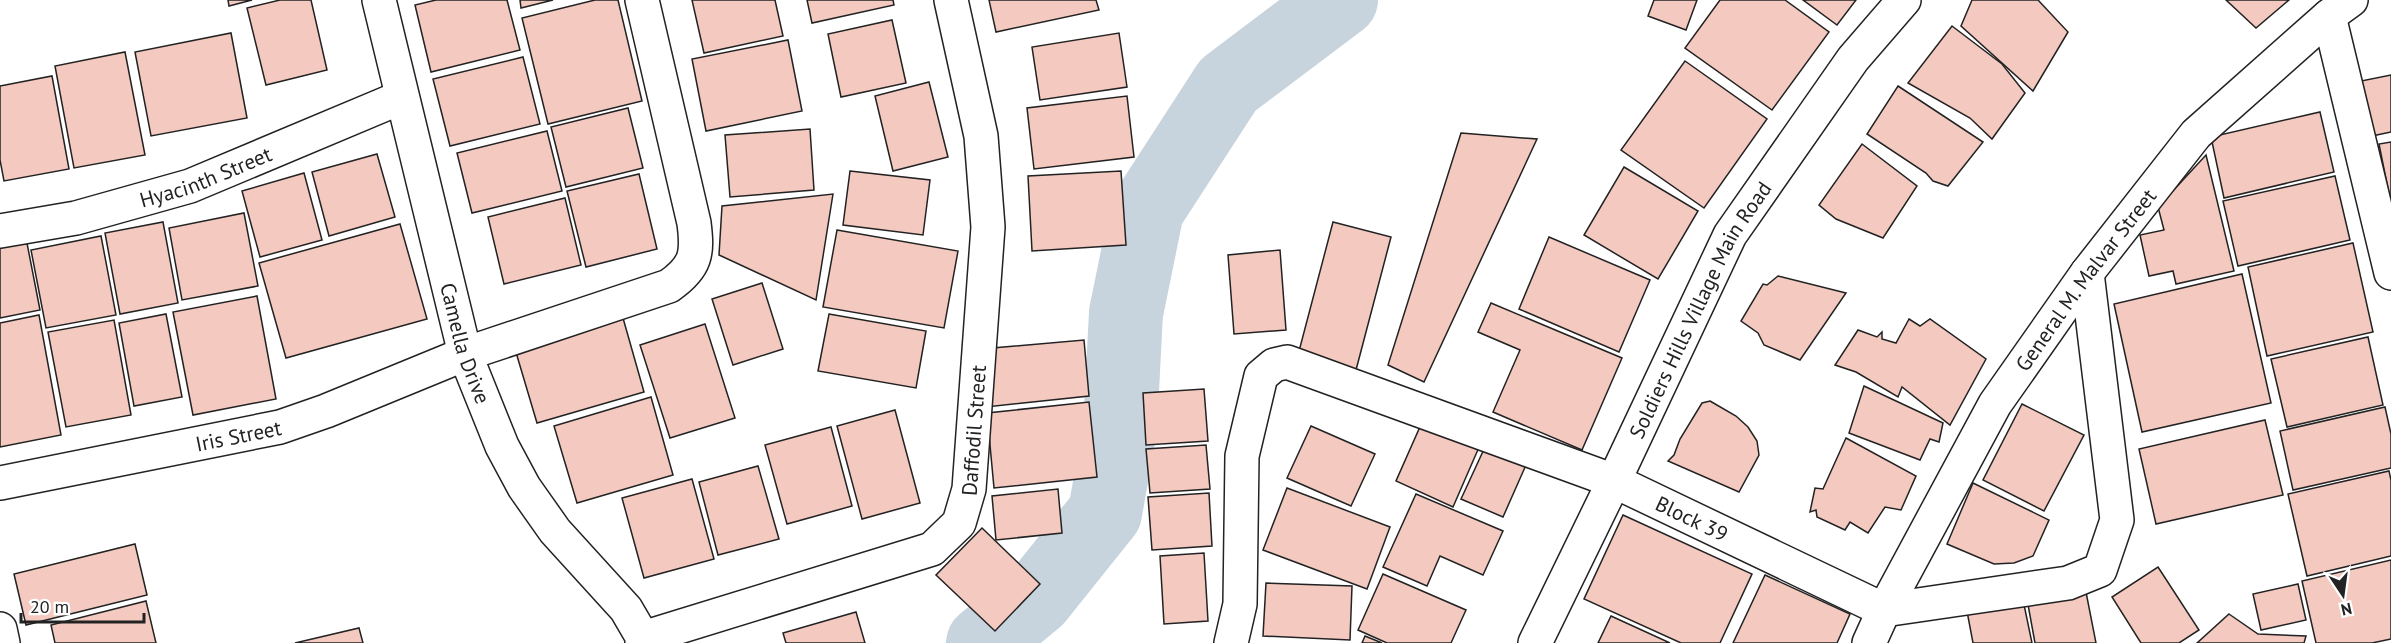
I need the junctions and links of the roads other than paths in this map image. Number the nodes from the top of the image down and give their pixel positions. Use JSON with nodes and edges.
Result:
{"nodes":[{"id":1,"x":378,"y":0,"type":"edge"},
{"id":2,"x":642,"y":0,"type":"edge"},
{"id":3,"x":951,"y":0,"type":"edge"},
{"id":4,"x":1904,"y":0,"type":"edge"},
{"id":5,"x":2340,"y":8,"type":"edge"},
{"id":6,"x":402,"y":97,"type":"junction"},
{"id":7,"x":0,"y":231,"type":"edge"},
{"id":8,"x":2087,"y":273,"type":"junction"},
{"id":9,"x":2391,"y":273,"type":"edge"},
{"id":10,"x":465,"y":354,"type":"junction"},
{"id":11,"x":1614,"y":481,"type":"junction"},
{"id":12,"x":0,"y":483,"type":"edge"},
{"id":13,"x":1884,"y":610,"type":"junction"},
{"id":14,"x":0,"y":628,"type":"edge"},
{"id":15,"x":643,"y":640,"type":"edge"},
{"id":16,"x":3,"y":643,"type":"edge"},
{"id":17,"x":1231,"y":643,"type":"edge"},
{"id":18,"x":1535,"y":643,"type":"edge"},
{"id":19,"x":1869,"y":643,"type":"edge"}],
"edges":[{"from":1,"to":6,"type":"street","name":"Camella Drive"},
{"from":2,"to":10,"type":"street","name":"Iris Street"},
{"from":3,"to":15,"type":"street","name":"Daffodil Street"},
{"from":4,"to":11,"type":"street","name":"Soldiers Hills Village Main Road"},
{"from":5,"to":8,"type":"street","name":"General M. Malvar Street"},
{"from":5,"to":9,"type":"street"},
{"from":6,"to":7,"type":"street","name":"Hyacinth Street"},
{"from":6,"to":10,"type":"street","name":"Camella Drive"},
{"from":8,"to":13,"type":"street","name":"General M. Malvar Street"},
{"from":8,"to":13,"type":"street"},
{"from":10,"to":12,"type":"street","name":"Iris Street"},
{"from":10,"to":15,"type":"street","name":"Camella Drive"},
{"from":11,"to":13,"type":"street","name":"Block 39"},
{"from":11,"to":17,"type":"street","name":"Block 39"},
{"from":11,"to":18,"type":"street","name":"Soldiers Hills Village Main Road"},
{"from":13,"to":19,"type":"street","name":"General M. Malvar Street"},
{"from":14,"to":16,"type":"street"}]}
